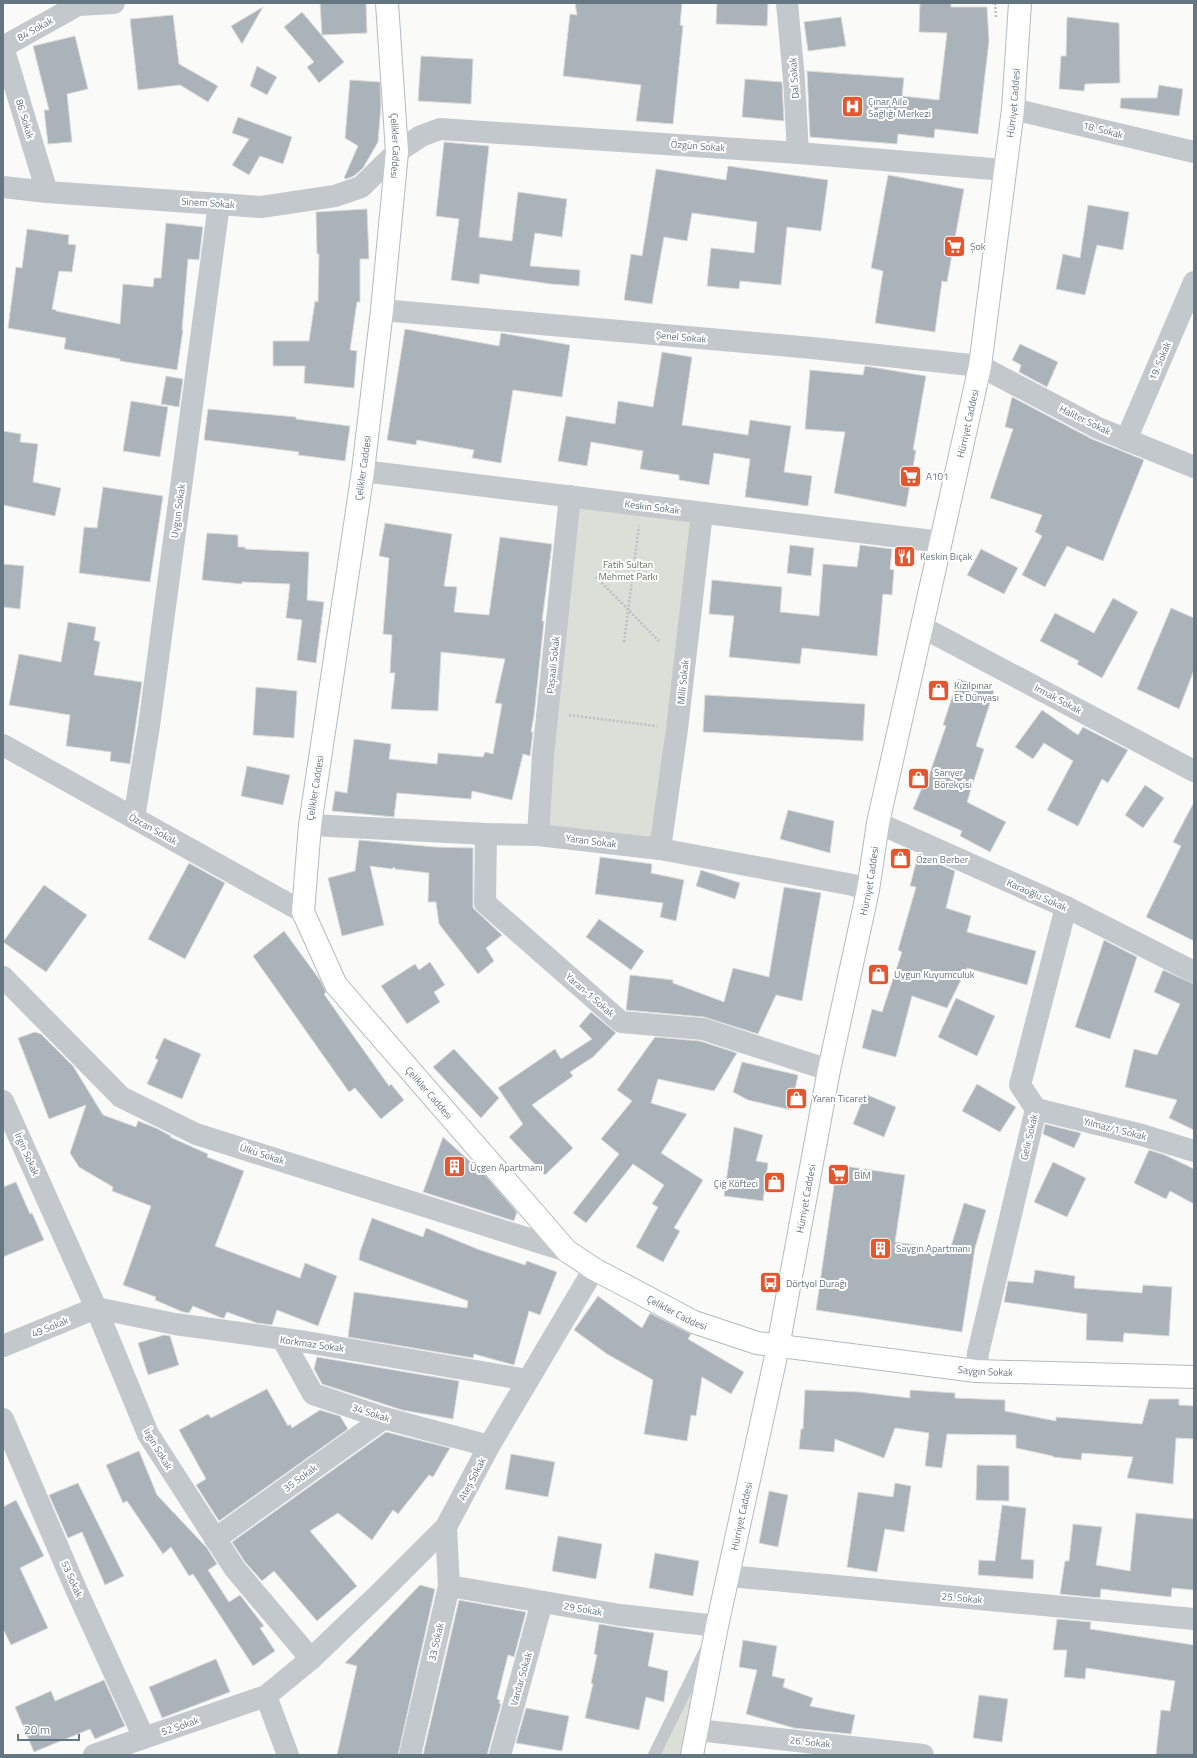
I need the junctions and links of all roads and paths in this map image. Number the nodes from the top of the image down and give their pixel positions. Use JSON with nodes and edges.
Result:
{"nodes":[{"id":1,"x":114,"y":3,"type":"edge"},
{"id":2,"x":387,"y":3,"type":"edge"},
{"id":3,"x":787,"y":3,"type":"edge"},
{"id":4,"x":1020,"y":3,"type":"edge"},
{"id":5,"x":69,"y":6,"type":"edge"},
{"id":6,"x":3,"y":47,"type":"edge"},
{"id":7,"x":1013,"y":109,"type":"junction"},
{"id":8,"x":397,"y":152,"type":"junction"},
{"id":9,"x":1194,"y":152,"type":"edge"},
{"id":10,"x":798,"y":153,"type":"junction"},
{"id":11,"x":1005,"y":170,"type":"junction"},
{"id":12,"x":3,"y":187,"type":"edge"},
{"id":13,"x":46,"y":192,"type":"junction"},
{"id":14,"x":219,"y":204,"type":"junction"},
{"id":15,"x":1194,"y":282,"type":"edge"},
{"id":16,"x":382,"y":310,"type":"junction"},
{"id":17,"x":980,"y":366,"type":"junction"},
{"id":18,"x":1126,"y":440,"type":"junction"},
{"id":19,"x":1194,"y":467,"type":"edge"},
{"id":20,"x":363,"y":472,"type":"junction"},
{"id":21,"x":570,"y":496,"type":"junction"},
{"id":22,"x":641,"y":505,"type":"junction"},
{"id":23,"x":702,"y":513,"type":"junction"},
{"id":24,"x":941,"y":542,"type":"junction"},
{"id":25,"x":596,"y":577,"type":"dead end"},
{"id":26,"x":628,"y":610,"type":"junction"},
{"id":27,"x":922,"y":627,"type":"junction"},
{"id":28,"x":659,"y":641,"type":"dead end"},
{"id":29,"x":624,"y":642,"type":"dead end"},
{"id":30,"x":562,"y":714,"type":"dead end"},
{"id":31,"x":664,"y":727,"type":"dead end"},
{"id":32,"x":3,"y":745,"type":"edge"},
{"id":33,"x":1194,"y":771,"type":"edge"},
{"id":34,"x":134,"y":818,"type":"junction"},
{"id":35,"x":878,"y":823,"type":"junction"},
{"id":36,"x":310,"y":825,"type":"junction"},
{"id":37,"x":486,"y":834,"type":"junction"},
{"id":38,"x":538,"y":835,"type":"junction"},
{"id":39,"x":660,"y":850,"type":"junction"},
{"id":40,"x":868,"y":890,"type":"junction"},
{"id":41,"x":1066,"y":908,"type":"junction"},
{"id":42,"x":303,"y":912,"type":"junction"},
{"id":43,"x":1194,"y":972,"type":"edge"},
{"id":44,"x":3,"y":977,"type":"edge"},
{"id":45,"x":829,"y":1070,"type":"junction"},
{"id":46,"x":3,"y":1101,"type":"edge"},
{"id":47,"x":1036,"y":1109,"type":"junction"},
{"id":48,"x":1194,"y":1151,"type":"edge"},
{"id":49,"x":567,"y":1252,"type":"junction"},
{"id":50,"x":594,"y":1268,"type":"junction"},
{"id":51,"x":96,"y":1308,"type":"junction"},
{"id":52,"x":283,"y":1340,"type":"junction"},
{"id":53,"x":4,"y":1343,"type":"edge"},
{"id":54,"x":778,"y":1347,"type":"junction"},
{"id":55,"x":976,"y":1371,"type":"junction"},
{"id":56,"x":1194,"y":1377,"type":"edge"},
{"id":57,"x":528,"y":1380,"type":"junction"},
{"id":58,"x":384,"y":1418,"type":"junction"},
{"id":59,"x":3,"y":1419,"type":"edge"},
{"id":60,"x":489,"y":1446,"type":"junction"},
{"id":61,"x":446,"y":1527,"type":"junction"},
{"id":62,"x":215,"y":1539,"type":"junction"},
{"id":63,"x":729,"y":1576,"type":"junction"},
{"id":64,"x":449,"y":1586,"type":"junction"},
{"id":65,"x":542,"y":1602,"type":"junction"},
{"id":66,"x":1194,"y":1619,"type":"edge"},
{"id":67,"x":717,"y":1626,"type":"junction"},
{"id":68,"x":311,"y":1659,"type":"junction"},
{"id":69,"x":266,"y":1696,"type":"junction"},
{"id":70,"x":697,"y":1730,"type":"junction"},
{"id":71,"x":144,"y":1738,"type":"junction"},
{"id":72,"x":94,"y":1755,"type":"edge"},
{"id":73,"x":288,"y":1755,"type":"edge"},
{"id":74,"x":410,"y":1755,"type":"edge"},
{"id":75,"x":500,"y":1755,"type":"edge"},
{"id":76,"x":654,"y":1755,"type":"edge"},
{"id":77,"x":692,"y":1755,"type":"edge"},
{"id":78,"x":923,"y":1755,"type":"edge"}],
"edges":[{"from":1,"to":5,"type":"street","name":"84 Sokak"},
{"from":2,"to":8,"type":"street","name":"Çelikler Caddesi"},
{"from":3,"to":10,"type":"street","name":"Dal Sokak"},
{"from":4,"to":7,"type":"street","name":"Hürriyet Caddesi"},
{"from":5,"to":6,"type":"street","name":"84 Sokak"},
{"from":6,"to":13,"type":"street","name":"86. Sokak"},
{"from":7,"to":9,"type":"street","name":"18. Sokak"},
{"from":7,"to":11,"type":"street","name":"Hürriyet Caddesi"},
{"from":8,"to":10,"type":"street","name":"Özgün Sokak"},
{"from":8,"to":14,"type":"street","name":"Sinem Sokak"},
{"from":8,"to":16,"type":"street","name":"Çelikler Caddesi"},
{"from":10,"to":11,"type":"street","name":"Özgün Sokak"},
{"from":11,"to":17,"type":"street","name":"Hürriyet Caddesi"},
{"from":12,"to":13,"type":"street","name":"Sinem Sokak"},
{"from":13,"to":14,"type":"street","name":"Sinem Sokak"},
{"from":14,"to":34,"type":"street","name":"Uygun Sokak"},
{"from":15,"to":18,"type":"street","name":"19. Sokak"},
{"from":16,"to":17,"type":"street","name":"Şenel Sokak"},
{"from":16,"to":20,"type":"street","name":"Çelikler Caddesi"},
{"from":17,"to":18,"type":"street","name":"Haliter Sokak"},
{"from":17,"to":24,"type":"street","name":"Hürriyet Caddesi"},
{"from":18,"to":19,"type":"street","name":"Haliter Sokak"},
{"from":20,"to":21,"type":"street","name":"Keskin Sokak"},
{"from":20,"to":36,"type":"street","name":"Çelikler Caddesi"},
{"from":21,"to":22,"type":"street","name":"Keskin Sokak"},
{"from":21,"to":38,"type":"street","name":"Paşaali Sokak"},
{"from":22,"to":23,"type":"street","name":"Keskin Sokak"},
{"from":22,"to":26,"type":"path"},
{"from":23,"to":24,"type":"street","name":"Keskin Sokak"},
{"from":23,"to":39,"type":"street","name":"Milli Sokak"},
{"from":24,"to":27,"type":"street","name":"Hürriyet Caddesi"},
{"from":25,"to":26,"type":"path"},
{"from":26,"to":28,"type":"path"},
{"from":26,"to":29,"type":"path"},
{"from":27,"to":33,"type":"street","name":"Irmak Sokak"},
{"from":27,"to":35,"type":"street","name":"Hürriyet Caddesi"},
{"from":30,"to":31,"type":"path"},
{"from":32,"to":34,"type":"street","name":"Özcan Sokak"},
{"from":34,"to":42,"type":"street","name":"Özcan Sokak"},
{"from":35,"to":40,"type":"street","name":"Hürriyet Caddesi"},
{"from":35,"to":41,"type":"street","name":"Karaoğlu Sokak"},
{"from":36,"to":37,"type":"street","name":"Yaran Sokak"},
{"from":36,"to":42,"type":"street","name":"Çelikler Caddesi"},
{"from":37,"to":38,"type":"street","name":"Yaran Sokak"},
{"from":37,"to":45,"type":"street","name":"Yaran-1 Sokak"},
{"from":38,"to":39,"type":"street","name":"Yaran Sokak"},
{"from":39,"to":40,"type":"street","name":"Yaran Sokak"},
{"from":40,"to":45,"type":"street","name":"Hürriyet Caddesi"},
{"from":41,"to":43,"type":"street","name":"Karaoğlu Sokak"},
{"from":41,"to":47,"type":"street","name":"Gelir Sokak"},
{"from":42,"to":49,"type":"street","name":"Çelikler Caddesi"},
{"from":44,"to":49,"type":"street","name":"Ülkü Sokak"},
{"from":45,"to":54,"type":"street","name":"Hürriyet Caddesi"},
{"from":46,"to":51,"type":"street","name":"İrgin Sokak"},
{"from":47,"to":48,"type":"street","name":"Yılmaz/1 Sokak"},
{"from":47,"to":55,"type":"street","name":"Gelir Sokak"},
{"from":49,"to":50,"type":"street","name":"Çelikler Caddesi"},
{"from":50,"to":54,"type":"street","name":"Çelikler Caddesi"},
{"from":50,"to":57,"type":"street","name":"Ateş Sokak"},
{"from":51,"to":52,"type":"street","name":"Korkmaz Sokak"},
{"from":51,"to":53,"type":"street","name":"49 Sokak"},
{"from":51,"to":62,"type":"street","name":"İrgin Sokak"},
{"from":52,"to":57,"type":"street","name":"Korkmaz Sokak"},
{"from":52,"to":58,"type":"street","name":"34 Sokak"},
{"from":54,"to":55,"type":"street","name":"Saygın Sokak"},
{"from":54,"to":63,"type":"street","name":"Hürriyet Caddesi"},
{"from":55,"to":56,"type":"street","name":"Saygın Sokak"},
{"from":57,"to":60,"type":"street","name":"Ateş Sokak"},
{"from":58,"to":60,"type":"street","name":"34 Sokak"},
{"from":58,"to":62,"type":"street","name":"35 Sokak"},
{"from":59,"to":71,"type":"street","name":"53 Sokak"},
{"from":60,"to":61,"type":"street","name":"Ateş Sokak"},
{"from":61,"to":64,"type":"street","name":"33 Sokak"},
{"from":61,"to":68,"type":"street","name":"Ateş Sokak"},
{"from":62,"to":68,"type":"street","name":"İrgin Sokak"},
{"from":63,"to":66,"type":"street","name":"25. Sokak"},
{"from":63,"to":67,"type":"street","name":"Hürriyet Caddesi"},
{"from":64,"to":65,"type":"street","name":"29 Sokak"},
{"from":64,"to":74,"type":"street","name":"33 Sokak"},
{"from":65,"to":67,"type":"street","name":"29 Sokak"},
{"from":65,"to":75,"type":"street","name":"Vardar Sokak"},
{"from":67,"to":70,"type":"street","name":"Hürriyet Caddesi"},
{"from":67,"to":76,"type":"lane"},
{"from":68,"to":69,"type":"street"},
{"from":69,"to":71,"type":"street","name":"52 Sokak"},
{"from":69,"to":73,"type":"street"},
{"from":70,"to":77,"type":"street","name":"Hürriyet Caddesi"},
{"from":70,"to":78,"type":"street","name":"26. Sokak"},
{"from":71,"to":72,"type":"street","name":"52 Sokak"}]}
